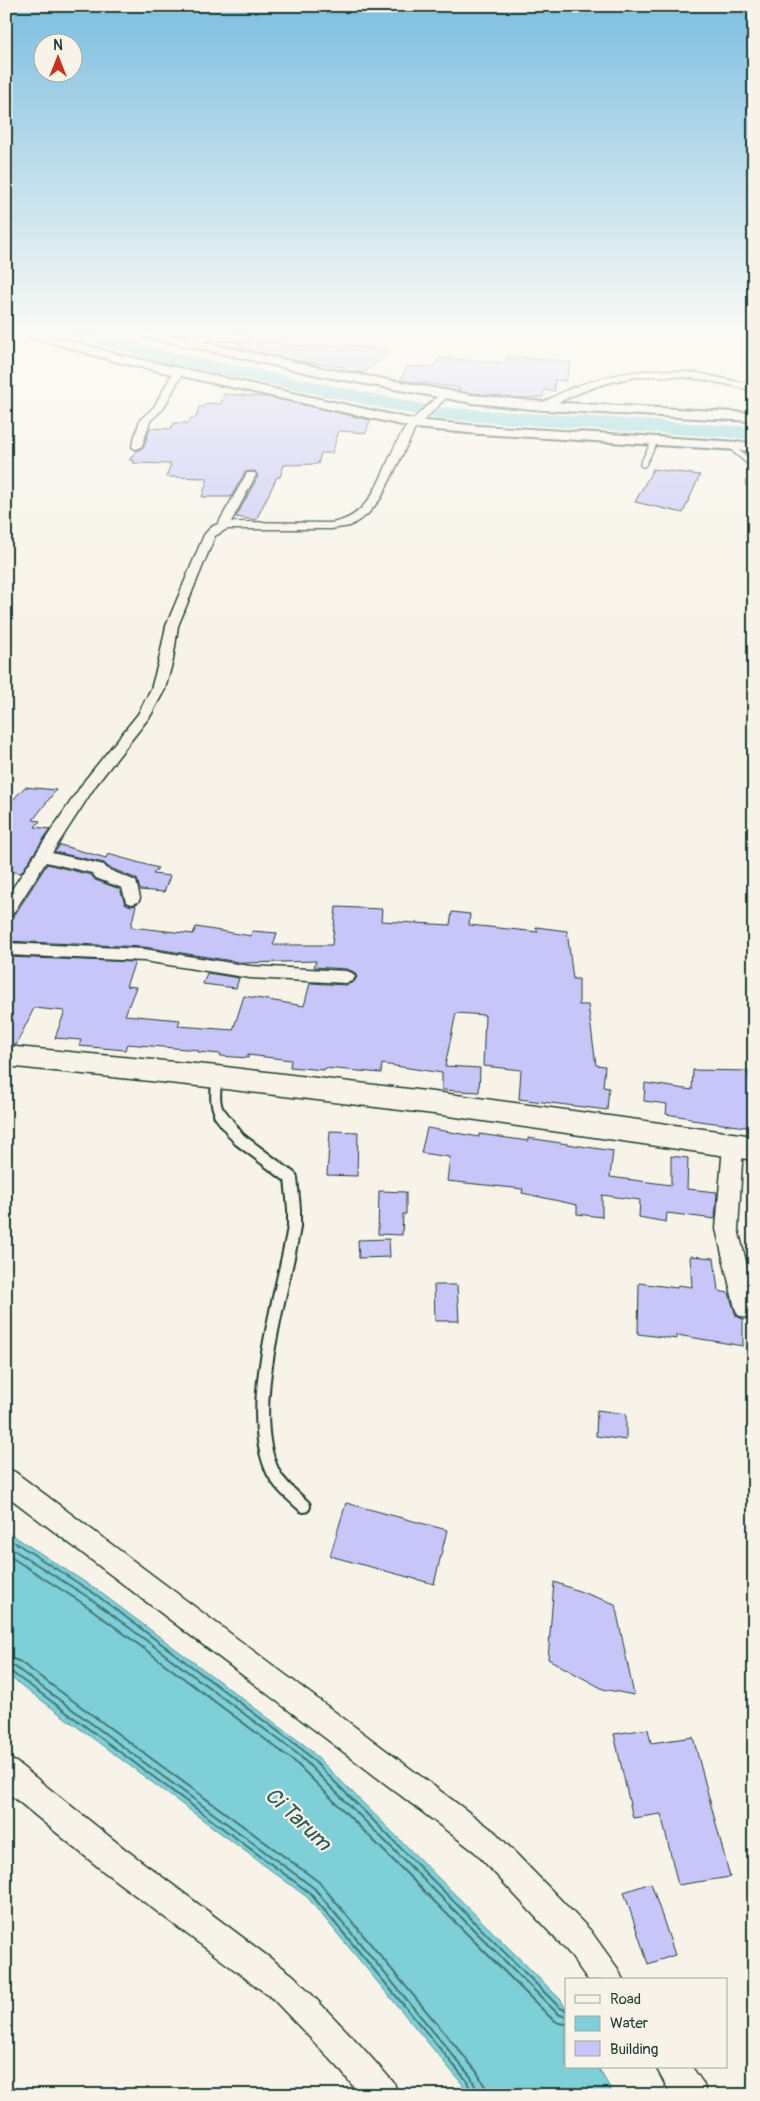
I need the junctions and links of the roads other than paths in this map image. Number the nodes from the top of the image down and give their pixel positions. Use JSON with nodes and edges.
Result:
{"nodes":[{"id":1,"x":142,"y":430,"type":"edge"},
{"id":2,"x":410,"y":430,"type":"edge"},
{"id":3,"x":481,"y":430,"type":"edge"},
{"id":4,"x":655,"y":441,"type":"junction"},
{"id":5,"x":137,"y":446,"type":"dead end"},
{"id":6,"x":734,"y":446,"type":"junction"},
{"id":7,"x":754,"y":448,"type":"edge"},
{"id":8,"x":643,"y":464,"type":"dead end"},
{"id":9,"x":754,"y":466,"type":"edge"},
{"id":10,"x":252,"y":475,"type":"dead end"},
{"id":11,"x":754,"y":475,"type":"edge"},
{"id":12,"x":749,"y":483,"type":"dead end"},
{"id":13,"x":223,"y":525,"type":"junction"},
{"id":14,"x":42,"y":856,"type":"junction"},
{"id":15,"x":132,"y":898,"type":"dead end"},
{"id":16,"x":6,"y":911,"type":"edge"},
{"id":17,"x":6,"y":949,"type":"edge"},
{"id":18,"x":346,"y":977,"type":"dead end"},
{"id":19,"x":6,"y":1056,"type":"edge"},
{"id":20,"x":217,"y":1077,"type":"junction"},
{"id":21,"x":743,"y":1147,"type":"edge"},
{"id":22,"x":746,"y":1308,"type":"dead end"},
{"id":23,"x":6,"y":1480,"type":"edge"},
{"id":24,"x":304,"y":1506,"type":"dead end"},
{"id":25,"x":6,"y":1772,"type":"edge"},
{"id":26,"x":607,"y":1978,"type":"edge"},
{"id":27,"x":673,"y":2068,"type":"edge"},
{"id":28,"x":382,"y":2095,"type":"edge"},
{"id":29,"x":691,"y":2095,"type":"edge"}],
"edges":[{"from":1,"to":5,"type":"street"},
{"from":2,"to":13,"type":"street"},
{"from":3,"to":4,"type":"street"},
{"from":4,"to":6,"type":"street"},
{"from":4,"to":8,"type":"lane"},
{"from":6,"to":7,"type":"street"},
{"from":6,"to":9,"type":"lane"},
{"from":10,"to":13,"type":"street"},
{"from":11,"to":12,"type":"lane"},
{"from":13,"to":14,"type":"street"},
{"from":14,"to":15,"type":"street"},
{"from":14,"to":16,"type":"street"},
{"from":17,"to":18,"type":"street"},
{"from":19,"to":20,"type":"main road"},
{"from":20,"to":21,"type":"main road"},
{"from":20,"to":24,"type":"lane"},
{"from":21,"to":22,"type":"street"},
{"from":23,"to":26,"type":"street"},
{"from":25,"to":28,"type":"street"},
{"from":27,"to":29,"type":"street"}]}
